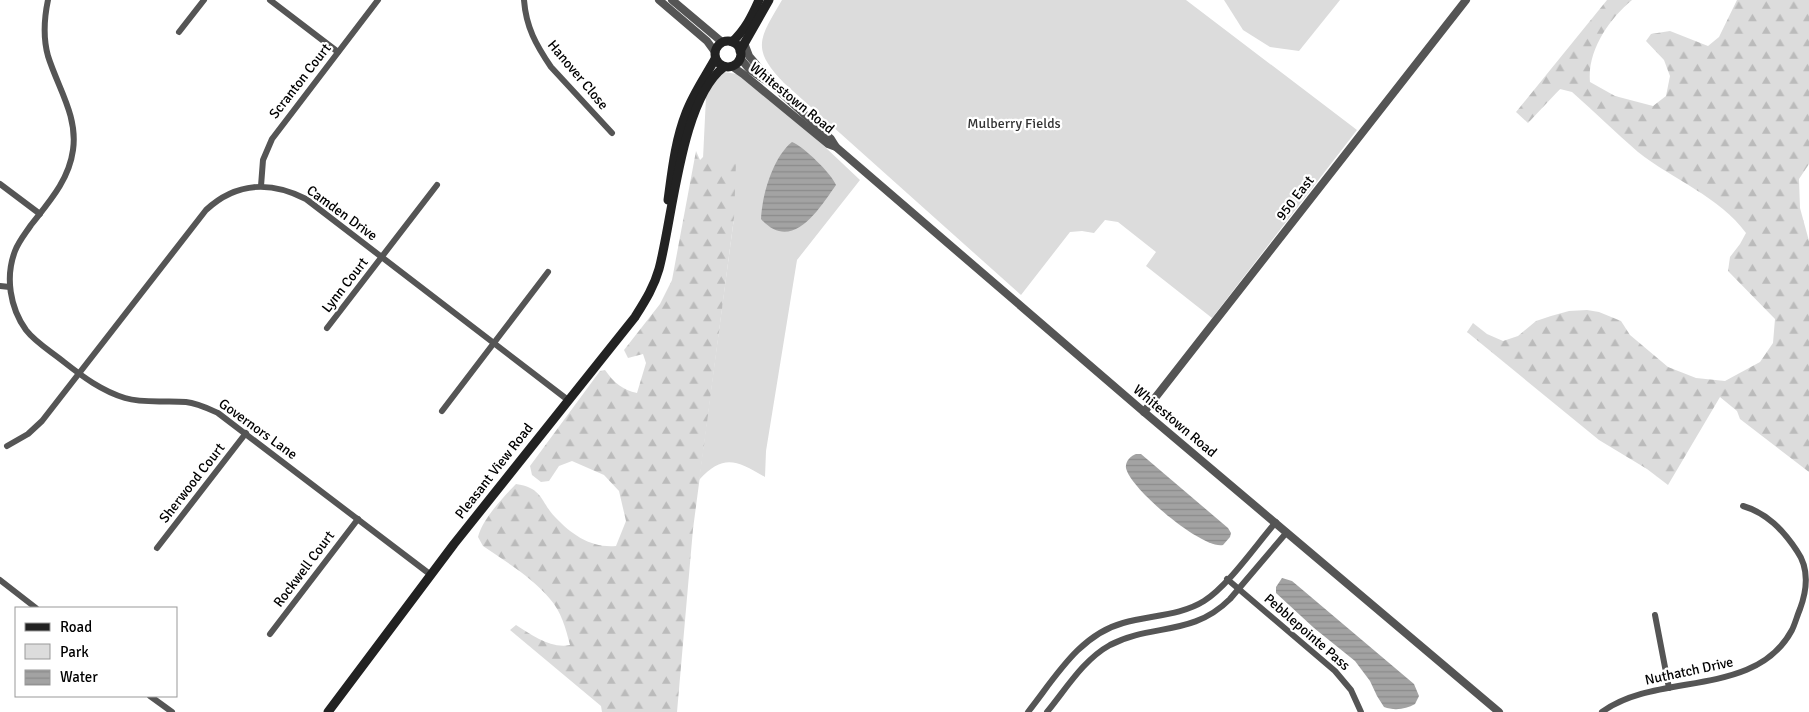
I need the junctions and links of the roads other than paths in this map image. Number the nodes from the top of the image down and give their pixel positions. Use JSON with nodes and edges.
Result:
{"nodes":[{"id":1,"x":48,"y":0,"type":"edge"},
{"id":2,"x":204,"y":0,"type":"edge"},
{"id":3,"x":270,"y":0,"type":"edge"},
{"id":4,"x":378,"y":0,"type":"edge"},
{"id":5,"x":524,"y":0,"type":"edge"},
{"id":6,"x":659,"y":0,"type":"edge"},
{"id":7,"x":672,"y":0,"type":"edge"},
{"id":8,"x":759,"y":0,"type":"edge"},
{"id":9,"x":769,"y":0,"type":"edge"},
{"id":10,"x":1466,"y":0,"type":"edge"},
{"id":11,"x":179,"y":32,"type":"dead end"},
{"id":12,"x":722,"y":42,"type":"junction"},
{"id":13,"x":732,"y":42,"type":"junction"},
{"id":14,"x":742,"y":51,"type":"junction"},
{"id":15,"x":338,"y":52,"type":"junction"},
{"id":16,"x":715,"y":55,"type":"junction"},
{"id":17,"x":728,"y":67,"type":"junction"},
{"id":18,"x":773,"y":86,"type":"junction"},
{"id":19,"x":612,"y":133,"type":"dead end"},
{"id":20,"x":836,"y":147,"type":"junction"},
{"id":21,"x":0,"y":184,"type":"edge"},
{"id":22,"x":437,"y":185,"type":"dead end"},
{"id":23,"x":261,"y":186,"type":"junction"},
{"id":24,"x":40,"y":214,"type":"junction"},
{"id":25,"x":664,"y":240,"type":"junction"},
{"id":26,"x":382,"y":257,"type":"junction"},
{"id":27,"x":548,"y":272,"type":"dead end"},
{"id":28,"x":0,"y":286,"type":"edge"},
{"id":29,"x":10,"y":287,"type":"junction"},
{"id":30,"x":327,"y":328,"type":"dead end"},
{"id":31,"x":494,"y":343,"type":"junction"},
{"id":32,"x":79,"y":373,"type":"junction"},
{"id":33,"x":568,"y":400,"type":"junction"},
{"id":34,"x":442,"y":411,"type":"dead end"},
{"id":35,"x":1144,"y":412,"type":"junction"},
{"id":36,"x":246,"y":433,"type":"junction"},
{"id":37,"x":7,"y":446,"type":"dead end"},
{"id":38,"x":1743,"y":506,"type":"dead end"},
{"id":39,"x":358,"y":519,"type":"junction"},
{"id":40,"x":1276,"y":522,"type":"junction"},
{"id":41,"x":1287,"y":532,"type":"junction"},
{"id":42,"x":157,"y":548,"type":"dead end"},
{"id":43,"x":431,"y":575,"type":"junction"},
{"id":44,"x":1227,"y":580,"type":"junction"},
{"id":45,"x":0,"y":581,"type":"edge"},
{"id":46,"x":1239,"y":589,"type":"junction"},
{"id":47,"x":35,"y":607,"type":"edge"},
{"id":48,"x":1655,"y":615,"type":"dead end"},
{"id":49,"x":270,"y":634,"type":"dead end"},
{"id":50,"x":1669,"y":688,"type":"junction"},
{"id":51,"x":151,"y":697,"type":"edge"},
{"id":52,"x":1032,"y":711,"type":"edge"},
{"id":53,"x":172,"y":712,"type":"edge"},
{"id":54,"x":328,"y":712,"type":"edge"},
{"id":55,"x":1047,"y":712,"type":"edge"},
{"id":56,"x":1362,"y":712,"type":"edge"},
{"id":57,"x":1499,"y":712,"type":"edge"},
{"id":58,"x":1602,"y":712,"type":"edge"}],
"edges":[{"from":1,"to":24,"type":"street","name":"Governors Lane"},
{"from":2,"to":11,"type":"street"},
{"from":3,"to":15,"type":"street"},
{"from":4,"to":15,"type":"street","name":"Scranton Court"},
{"from":5,"to":19,"type":"street","name":"Hanover Close"},
{"from":6,"to":16,"type":"street"},
{"from":7,"to":12,"type":"street"},
{"from":8,"to":13,"type":"main road"},
{"from":9,"to":14,"type":"main road"},
{"from":10,"to":35,"type":"street","name":"950 East"},
{"from":12,"to":13,"type":"main road"},
{"from":12,"to":16,"type":"main road"},
{"from":13,"to":14,"type":"main road"},
{"from":14,"to":17,"type":"main road"},
{"from":14,"to":18,"type":"street","name":"Whitestown Road"},
{"from":14,"to":18,"type":"street","name":"Whitestown Road"},
{"from":15,"to":23,"type":"street","name":"Scranton Court"},
{"from":16,"to":17,"type":"main road"},
{"from":16,"to":25,"type":"main road","name":"Pleasant View Road"},
{"from":17,"to":20,"type":"street","name":"Whitestown Road"},
{"from":17,"to":25,"type":"main road","name":"Pleasant View Road"},
{"from":18,"to":20,"type":"street","name":"Whitestown Road"},
{"from":20,"to":35,"type":"street","name":"Whitestown Road"},
{"from":21,"to":24,"type":"street"},
{"from":22,"to":26,"type":"street","name":"Lynn Court"},
{"from":23,"to":26,"type":"street","name":"Camden Drive"},
{"from":23,"to":32,"type":"street","name":"Camden Drive"},
{"from":24,"to":29,"type":"street","name":"Governors Lane"},
{"from":25,"to":33,"type":"main road","name":"Pleasant View Road"},
{"from":26,"to":30,"type":"street","name":"Lynn Court"},
{"from":26,"to":31,"type":"street","name":"Camden Drive"},
{"from":27,"to":31,"type":"street"},
{"from":28,"to":29,"type":"street"},
{"from":29,"to":32,"type":"street","name":"Governors Lane"},
{"from":31,"to":33,"type":"street","name":"Camden Drive"},
{"from":31,"to":34,"type":"street"},
{"from":32,"to":36,"type":"street","name":"Governors Lane"},
{"from":32,"to":37,"type":"street","name":"Camden Drive"},
{"from":33,"to":43,"type":"main road","name":"Pleasant View Road"},
{"from":35,"to":40,"type":"street","name":"Whitestown Road"},
{"from":36,"to":39,"type":"street","name":"Governors Lane"},
{"from":36,"to":42,"type":"street","name":"Sherwood Court"},
{"from":38,"to":50,"type":"street","name":"Nuthatch Drive"},
{"from":39,"to":43,"type":"street","name":"Governors Lane"},
{"from":39,"to":49,"type":"street","name":"Rockwell Court"},
{"from":40,"to":41,"type":"street","name":"Whitestown Road"},
{"from":40,"to":44,"type":"street"},
{"from":41,"to":46,"type":"street"},
{"from":41,"to":57,"type":"street","name":"Whitestown Road"},
{"from":43,"to":54,"type":"main road","name":"Pleasant View Road"},
{"from":44,"to":46,"type":"street","name":"Pebblepointe Pass"},
{"from":44,"to":52,"type":"street"},
{"from":45,"to":47,"type":"street"},
{"from":46,"to":55,"type":"street"},
{"from":46,"to":56,"type":"street","name":"Pebblepointe Pass"},
{"from":48,"to":50,"type":"street"},
{"from":50,"to":58,"type":"street","name":"Nuthatch Drive"},
{"from":51,"to":53,"type":"street"}]}
